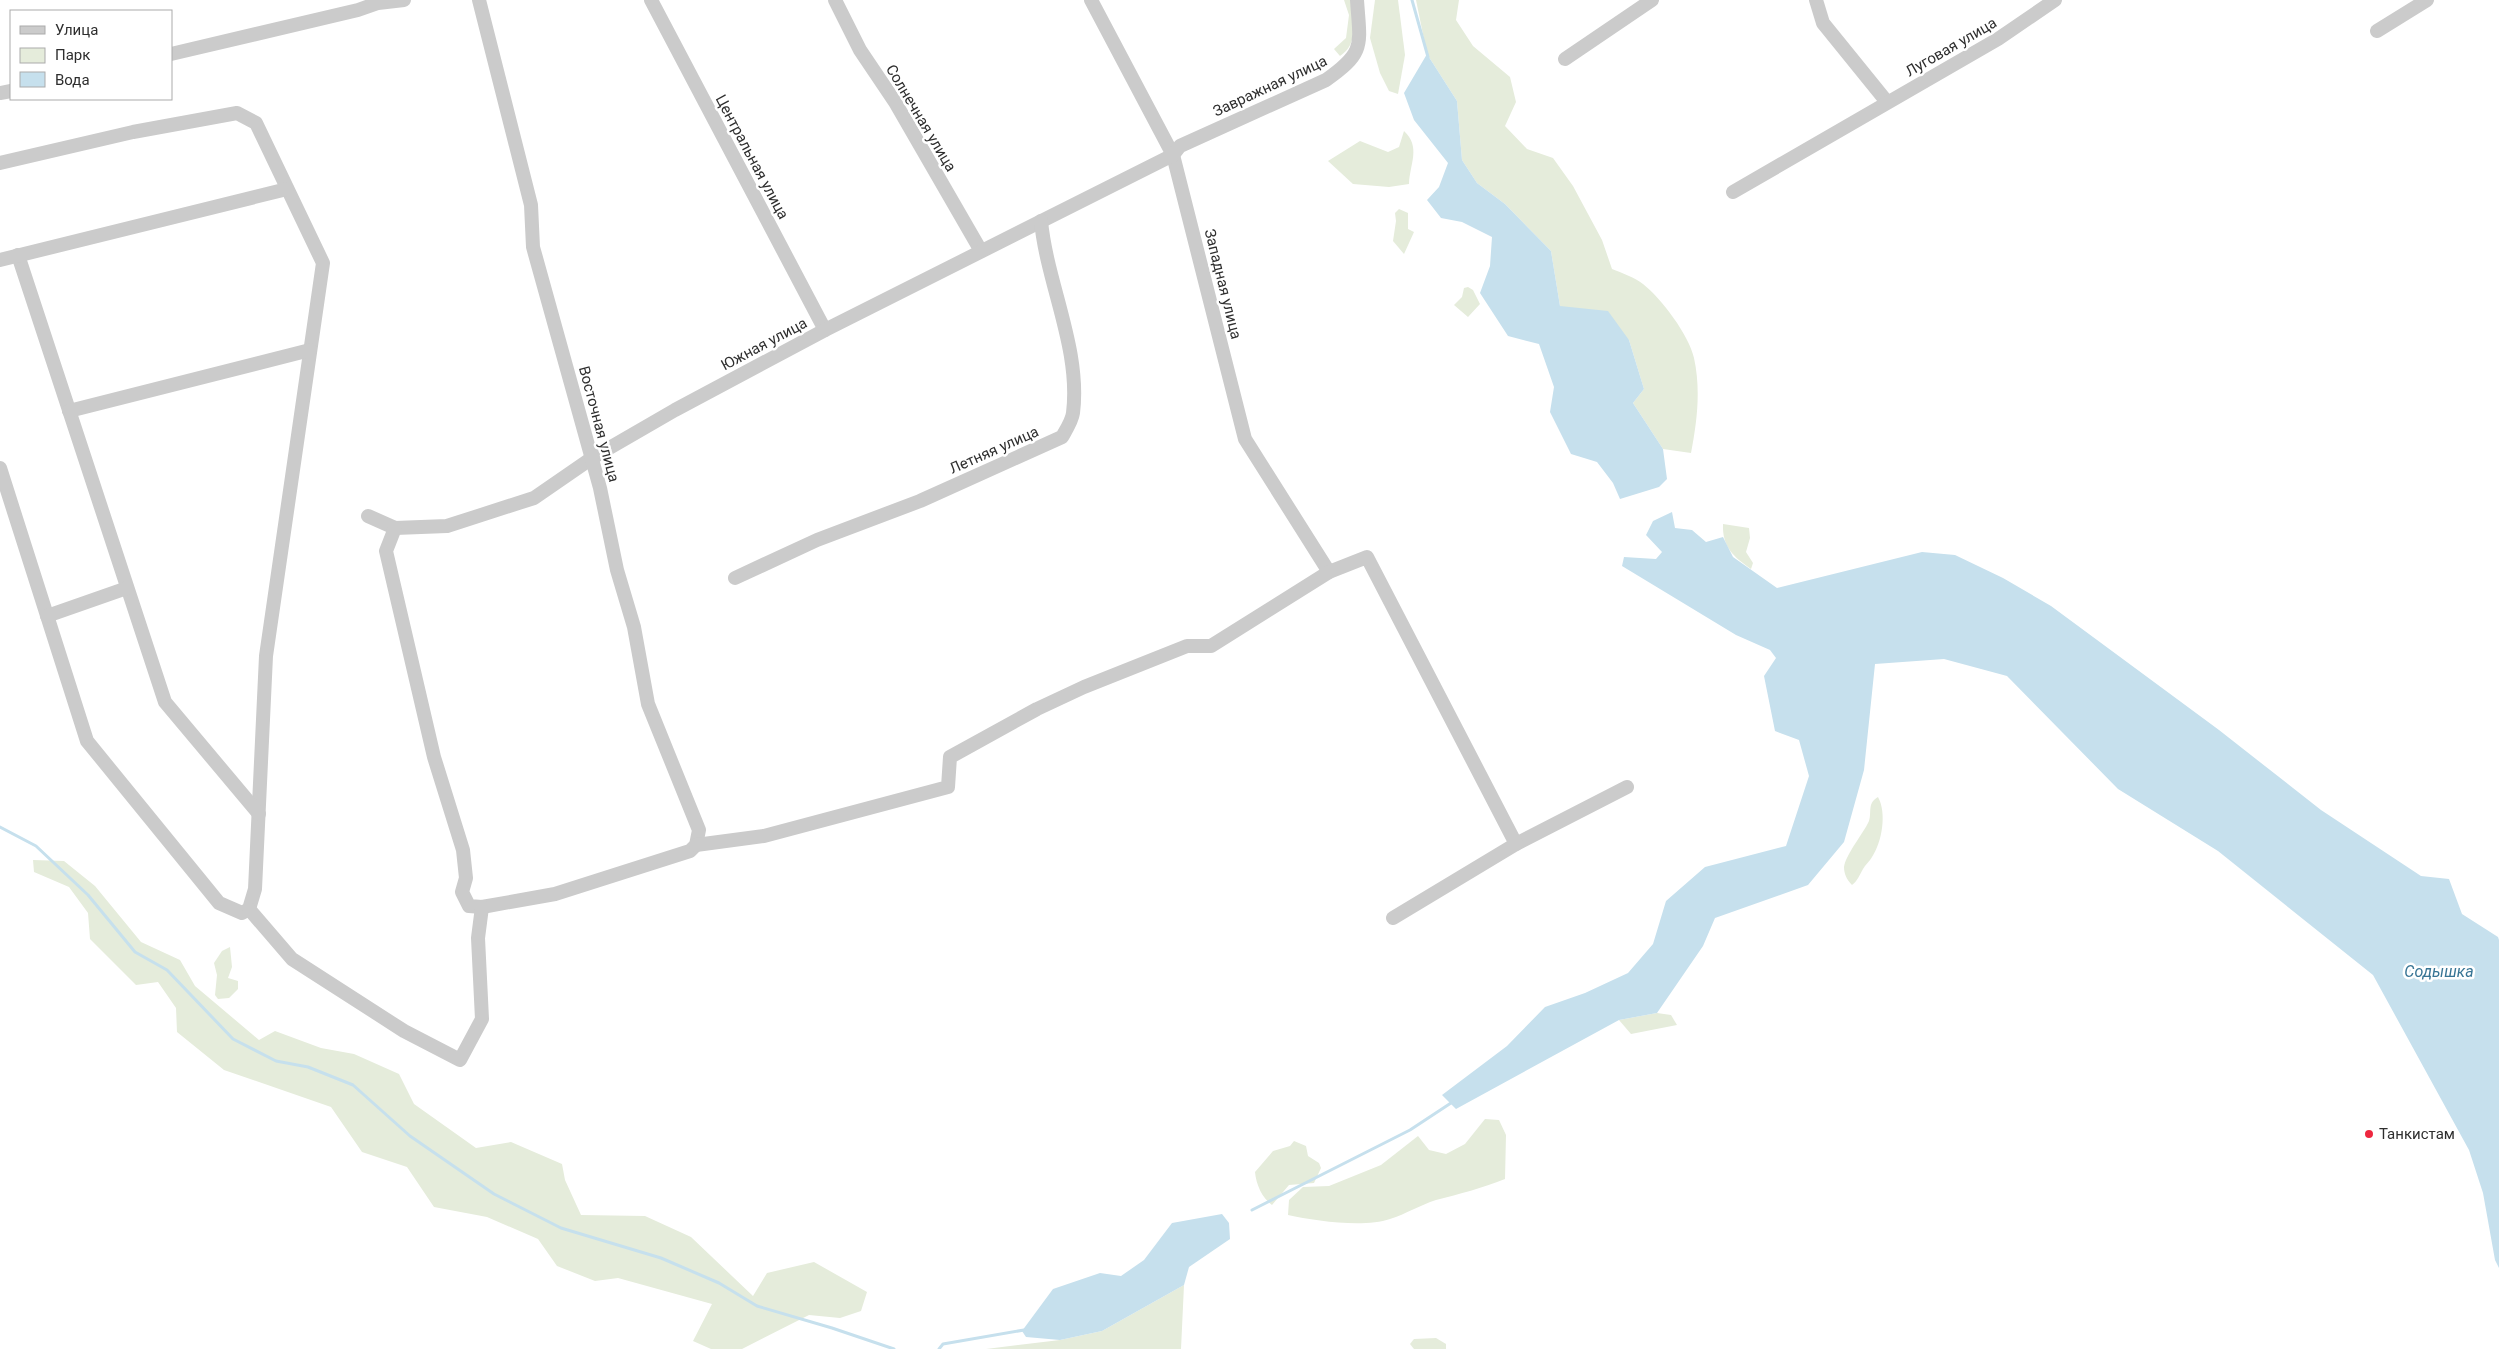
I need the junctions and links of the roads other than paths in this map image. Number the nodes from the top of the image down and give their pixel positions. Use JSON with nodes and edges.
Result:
{"nodes":[{"id":1,"x":404,"y":0,"type":"edge"},
{"id":2,"x":479,"y":0,"type":"edge"},
{"id":3,"x":651,"y":0,"type":"edge"},
{"id":4,"x":835,"y":0,"type":"edge"},
{"id":5,"x":1091,"y":0,"type":"edge"},
{"id":6,"x":1357,"y":0,"type":"edge"},
{"id":7,"x":1652,"y":0,"type":"edge"},
{"id":8,"x":1816,"y":0,"type":"edge"},
{"id":9,"x":2055,"y":0,"type":"edge"},
{"id":10,"x":2427,"y":0,"type":"edge"},
{"id":11,"x":2377,"y":31,"type":"dead end"},
{"id":12,"x":172,"y":54,"type":"edge"},
{"id":13,"x":1565,"y":59,"type":"dead end"},
{"id":14,"x":1888,"y":102,"type":"junction"},
{"id":15,"x":1173,"y":155,"type":"junction"},
{"id":16,"x":0,"y":163,"type":"edge"},
{"id":17,"x":287,"y":189,"type":"junction"},
{"id":18,"x":1733,"y":192,"type":"dead end"},
{"id":19,"x":1041,"y":221,"type":"junction"},
{"id":20,"x":981,"y":251,"type":"junction"},
{"id":21,"x":18,"y":255,"type":"junction"},
{"id":22,"x":0,"y":260,"type":"edge"},
{"id":23,"x":825,"y":330,"type":"junction"},
{"id":24,"x":310,"y":350,"type":"junction"},
{"id":25,"x":69,"y":411,"type":"junction"},
{"id":26,"x":592,"y":458,"type":"junction"},
{"id":27,"x":0,"y":468,"type":"edge"},
{"id":28,"x":368,"y":516,"type":"dead end"},
{"id":29,"x":395,"y":528,"type":"junction"},
{"id":30,"x":1329,"y":572,"type":"junction"},
{"id":31,"x":735,"y":578,"type":"dead end"},
{"id":32,"x":127,"y":588,"type":"junction"},
{"id":33,"x":47,"y":616,"type":"junction"},
{"id":34,"x":1627,"y":787,"type":"dead end"},
{"id":35,"x":259,"y":814,"type":"junction"},
{"id":36,"x":1516,"y":844,"type":"junction"},
{"id":37,"x":693,"y":848,"type":"junction"},
{"id":38,"x":482,"y":907,"type":"junction"},
{"id":39,"x":249,"y":909,"type":"junction"},
{"id":40,"x":1393,"y":918,"type":"dead end"}],
"edges":[{"from":1,"to":12,"type":"street"},
{"from":2,"to":26,"type":"street","name":"Восточная улица"},
{"from":3,"to":23,"type":"street","name":"Центральная улица"},
{"from":4,"to":20,"type":"street","name":"Солнечная улица"},
{"from":5,"to":15,"type":"street","name":"Западная улица"},
{"from":6,"to":15,"type":"street","name":"Завражная улица"},
{"from":7,"to":13,"type":"street"},
{"from":8,"to":14,"type":"street"},
{"from":9,"to":14,"type":"street","name":"Луговая улица"},
{"from":10,"to":11,"type":"street"},
{"from":14,"to":18,"type":"street","name":"Луговая улица"},
{"from":15,"to":19,"type":"street","name":"Южная улица"},
{"from":15,"to":30,"type":"street","name":"Западная улица"},
{"from":16,"to":17,"type":"street"},
{"from":17,"to":21,"type":"street"},
{"from":17,"to":24,"type":"street"},
{"from":19,"to":20,"type":"street","name":"Южная улица"},
{"from":19,"to":31,"type":"street","name":"Летняя улица"},
{"from":20,"to":23,"type":"street","name":"Южная улица"},
{"from":21,"to":22,"type":"street"},
{"from":21,"to":25,"type":"street"},
{"from":23,"to":26,"type":"street","name":"Южная улица"},
{"from":24,"to":25,"type":"street"},
{"from":24,"to":35,"type":"street"},
{"from":25,"to":32,"type":"street"},
{"from":26,"to":29,"type":"street","name":"Южная улица"},
{"from":26,"to":37,"type":"street","name":"Восточная улица"},
{"from":27,"to":33,"type":"street"},
{"from":28,"to":29,"type":"street","name":"Южная улица"},
{"from":29,"to":38,"type":"street"},
{"from":30,"to":36,"type":"street"},
{"from":30,"to":37,"type":"street"},
{"from":32,"to":33,"type":"street"},
{"from":32,"to":35,"type":"street"},
{"from":33,"to":39,"type":"street"},
{"from":34,"to":36,"type":"street"},
{"from":35,"to":39,"type":"street"},
{"from":36,"to":40,"type":"street"},
{"from":37,"to":38,"type":"street"},
{"from":38,"to":39,"type":"street"}]}
